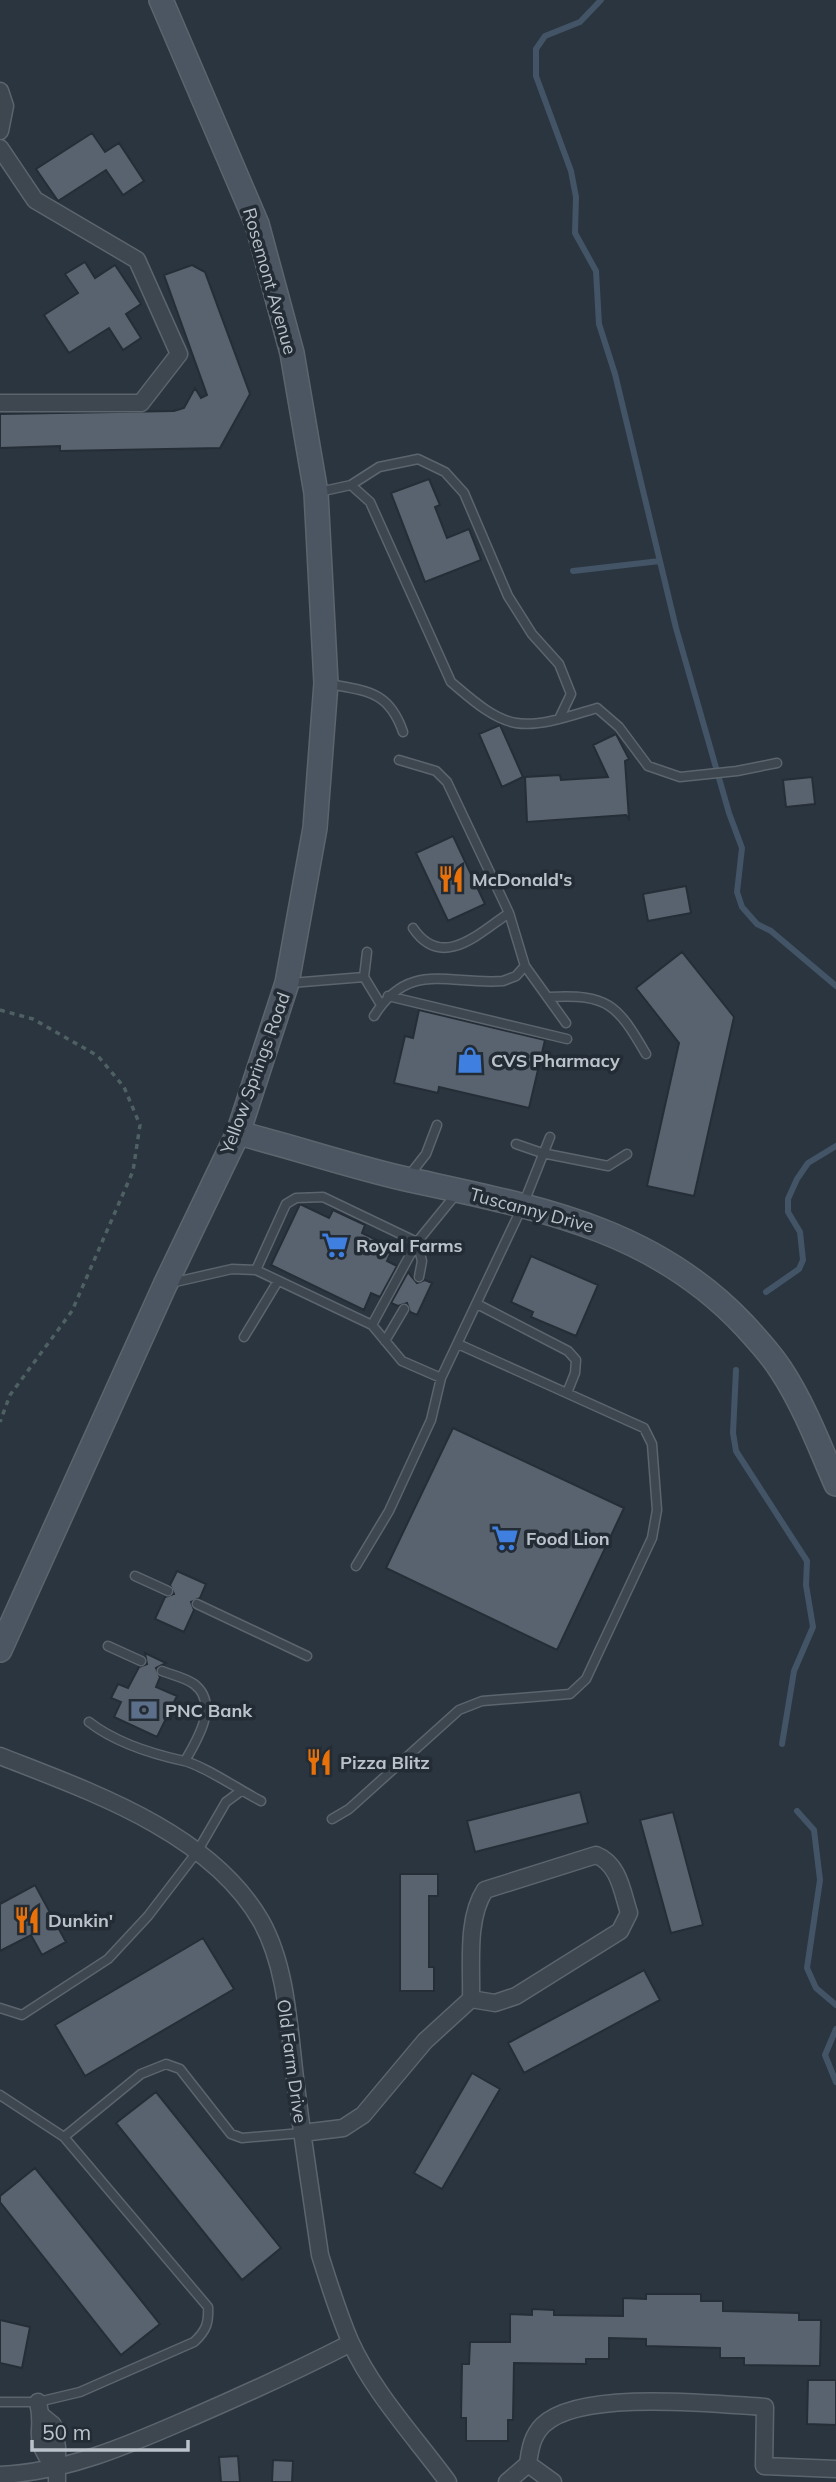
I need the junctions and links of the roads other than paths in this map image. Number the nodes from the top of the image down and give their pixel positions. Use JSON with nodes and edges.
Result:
{"nodes":[{"id":1,"x":162,"y":0,"type":"edge"},
{"id":2,"x":0,"y":91,"type":"edge"},
{"id":3,"x":0,"y":131,"type":"edge"},
{"id":4,"x":0,"y":148,"type":"edge"},
{"id":5,"x":0,"y":403,"type":"edge"},
{"id":6,"x":351,"y":485,"type":"junction"},
{"id":7,"x":316,"y":493,"type":"junction"},
{"id":8,"x":326,"y":683,"type":"junction"},
{"id":9,"x":559,"y":719,"type":"junction"},
{"id":10,"x":403,"y":732,"type":"dead end"},
{"id":11,"x":399,"y":760,"type":"dead end"},
{"id":12,"x":777,"y":762,"type":"dead end"},
{"id":13,"x":509,"y":913,"type":"junction"},
{"id":14,"x":413,"y":928,"type":"dead end"},
{"id":15,"x":367,"y":952,"type":"dead end"},
{"id":16,"x":525,"y":966,"type":"junction"},
{"id":17,"x":364,"y":977,"type":"junction"},
{"id":18,"x":287,"y":983,"type":"junction"},
{"id":19,"x":388,"y":996,"type":"junction"},
{"id":20,"x":549,"y":997,"type":"junction"},
{"id":21,"x":381,"y":1005,"type":"junction"},
{"id":22,"x":374,"y":1016,"type":"dead end"},
{"id":23,"x":566,"y":1023,"type":"dead end"},
{"id":24,"x":567,"y":1039,"type":"dead end"},
{"id":25,"x":646,"y":1054,"type":"dead end"},
{"id":26,"x":437,"y":1125,"type":"dead end"},
{"id":27,"x":237,"y":1133,"type":"junction"},
{"id":28,"x":550,"y":1137,"type":"dead end"},
{"id":29,"x":516,"y":1144,"type":"dead end"},
{"id":30,"x":542,"y":1153,"type":"junction"},
{"id":31,"x":627,"y":1154,"type":"dead end"},
{"id":32,"x":407,"y":1179,"type":"junction"},
{"id":33,"x":459,"y":1191,"type":"junction"},
{"id":34,"x":523,"y":1205,"type":"junction"},
{"id":35,"x":417,"y":1242,"type":"junction"},
{"id":36,"x":256,"y":1270,"type":"junction"},
{"id":37,"x":419,"y":1277,"type":"dead end"},
{"id":38,"x":278,"y":1281,"type":"junction"},
{"id":39,"x":165,"y":1285,"type":"junction"},
{"id":40,"x":477,"y":1304,"type":"junction"},
{"id":41,"x":404,"y":1309,"type":"dead end"},
{"id":42,"x":372,"y":1325,"type":"junction"},
{"id":43,"x":244,"y":1337,"type":"dead end"},
{"id":44,"x":385,"y":1341,"type":"junction"},
{"id":45,"x":458,"y":1344,"type":"junction"},
{"id":46,"x":441,"y":1378,"type":"junction"},
{"id":47,"x":567,"y":1393,"type":"junction"},
{"id":48,"x":836,"y":1484,"type":"edge"},
{"id":49,"x":356,"y":1566,"type":"dead end"},
{"id":50,"x":135,"y":1576,"type":"dead end"},
{"id":51,"x":168,"y":1591,"type":"dead end"},
{"id":52,"x":197,"y":1604,"type":"dead end"},
{"id":53,"x":108,"y":1646,"type":"dead end"},
{"id":54,"x":0,"y":1650,"type":"edge"},
{"id":55,"x":307,"y":1656,"type":"dead end"},
{"id":56,"x":141,"y":1661,"type":"dead end"},
{"id":57,"x":162,"y":1671,"type":"dead end"},
{"id":58,"x":89,"y":1722,"type":"dead end"},
{"id":59,"x":0,"y":1756,"type":"edge"},
{"id":60,"x":185,"y":1761,"type":"junction"},
{"id":61,"x":241,"y":1791,"type":"junction"},
{"id":62,"x":261,"y":1801,"type":"dead end"},
{"id":63,"x":332,"y":1819,"type":"dead end"},
{"id":64,"x":197,"y":1852,"type":"junction"},
{"id":65,"x":471,"y":1999,"type":"junction"},
{"id":66,"x":0,"y":2008,"type":"edge"},
{"id":67,"x":0,"y":2095,"type":"edge"},
{"id":68,"x":302,"y":2133,"type":"junction"},
{"id":69,"x":64,"y":2137,"type":"junction"},
{"id":70,"x":351,"y":2343,"type":"junction"},
{"id":71,"x":0,"y":2402,"type":"edge"},
{"id":72,"x":40,"y":2409,"type":"junction"},
{"id":73,"x":528,"y":2464,"type":"junction"},
{"id":74,"x":836,"y":2469,"type":"edge"},
{"id":75,"x":0,"y":2475,"type":"edge"},
{"id":76,"x":56,"y":2475,"type":"edge"},
{"id":77,"x":448,"y":2482,"type":"edge"},
{"id":78,"x":507,"y":2482,"type":"edge"},
{"id":79,"x":553,"y":2482,"type":"edge"}],
"edges":[{"from":1,"to":7,"type":"main road","name":"Rosemont Avenue"},
{"from":2,"to":3,"type":"street"},
{"from":4,"to":5,"type":"street"},
{"from":6,"to":7,"type":"lane"},
{"from":6,"to":9,"type":"lane"},
{"from":6,"to":9,"type":"lane"},
{"from":7,"to":8,"type":"main road","name":"Yellow Springs Road"},
{"from":8,"to":10,"type":"lane"},
{"from":8,"to":18,"type":"main road","name":"Yellow Springs Road"},
{"from":9,"to":12,"type":"lane"},
{"from":11,"to":13,"type":"lane"},
{"from":13,"to":14,"type":"lane"},
{"from":13,"to":16,"type":"lane"},
{"from":15,"to":17,"type":"lane"},
{"from":16,"to":19,"type":"lane"},
{"from":16,"to":20,"type":"lane"},
{"from":17,"to":18,"type":"lane"},
{"from":17,"to":21,"type":"lane"},
{"from":18,"to":27,"type":"main road","name":"Yellow Springs Road"},
{"from":19,"to":21,"type":"lane"},
{"from":19,"to":24,"type":"lane"},
{"from":20,"to":23,"type":"lane"},
{"from":20,"to":25,"type":"lane"},
{"from":21,"to":22,"type":"lane"},
{"from":26,"to":32,"type":"lane"},
{"from":27,"to":32,"type":"main road","name":"Tuscanny Drive"},
{"from":27,"to":39,"type":"main road","name":"Yellow Springs Road"},
{"from":28,"to":30,"type":"lane"},
{"from":29,"to":30,"type":"lane"},
{"from":30,"to":31,"type":"lane"},
{"from":30,"to":34,"type":"lane"},
{"from":32,"to":33,"type":"main road","name":"Tuscanny Drive"},
{"from":33,"to":34,"type":"main road","name":"Tuscanny Drive"},
{"from":33,"to":35,"type":"lane"},
{"from":34,"to":40,"type":"lane"},
{"from":34,"to":48,"type":"main road","name":"Tuscanny Drive"},
{"from":35,"to":36,"type":"lane"},
{"from":35,"to":37,"type":"lane"},
{"from":35,"to":42,"type":"lane"},
{"from":36,"to":38,"type":"lane"},
{"from":36,"to":39,"type":"lane"},
{"from":38,"to":42,"type":"lane"},
{"from":38,"to":43,"type":"lane"},
{"from":39,"to":54,"type":"main road","name":"Yellow Springs Road"},
{"from":40,"to":45,"type":"lane"},
{"from":40,"to":47,"type":"lane"},
{"from":41,"to":44,"type":"lane"},
{"from":42,"to":44,"type":"lane"},
{"from":44,"to":46,"type":"lane"},
{"from":45,"to":46,"type":"lane"},
{"from":45,"to":47,"type":"lane"},
{"from":46,"to":49,"type":"lane"},
{"from":47,"to":63,"type":"lane"},
{"from":50,"to":51,"type":"lane"},
{"from":52,"to":55,"type":"lane"},
{"from":53,"to":56,"type":"lane"},
{"from":57,"to":60,"type":"lane"},
{"from":58,"to":60,"type":"lane"},
{"from":59,"to":64,"type":"street","name":"Old Farm Drive"},
{"from":60,"to":61,"type":"lane"},
{"from":61,"to":62,"type":"lane"},
{"from":61,"to":64,"type":"lane"},
{"from":64,"to":66,"type":"lane"},
{"from":64,"to":68,"type":"street","name":"Old Farm Drive"},
{"from":65,"to":65,"type":"street"},
{"from":65,"to":68,"type":"street"},
{"from":67,"to":69,"type":"lane"},
{"from":68,"to":69,"type":"lane"},
{"from":68,"to":70,"type":"street","name":"Old Farm Drive"},
{"from":69,"to":72,"type":"lane"},
{"from":70,"to":76,"type":"street"},
{"from":70,"to":77,"type":"street","name":"Old Farm Drive"},
{"from":71,"to":72,"type":"lane"},
{"from":72,"to":76,"type":"street"},
{"from":73,"to":74,"type":"street"},
{"from":73,"to":78,"type":"street"},
{"from":73,"to":79,"type":"street"},
{"from":75,"to":76,"type":"street"}]}
